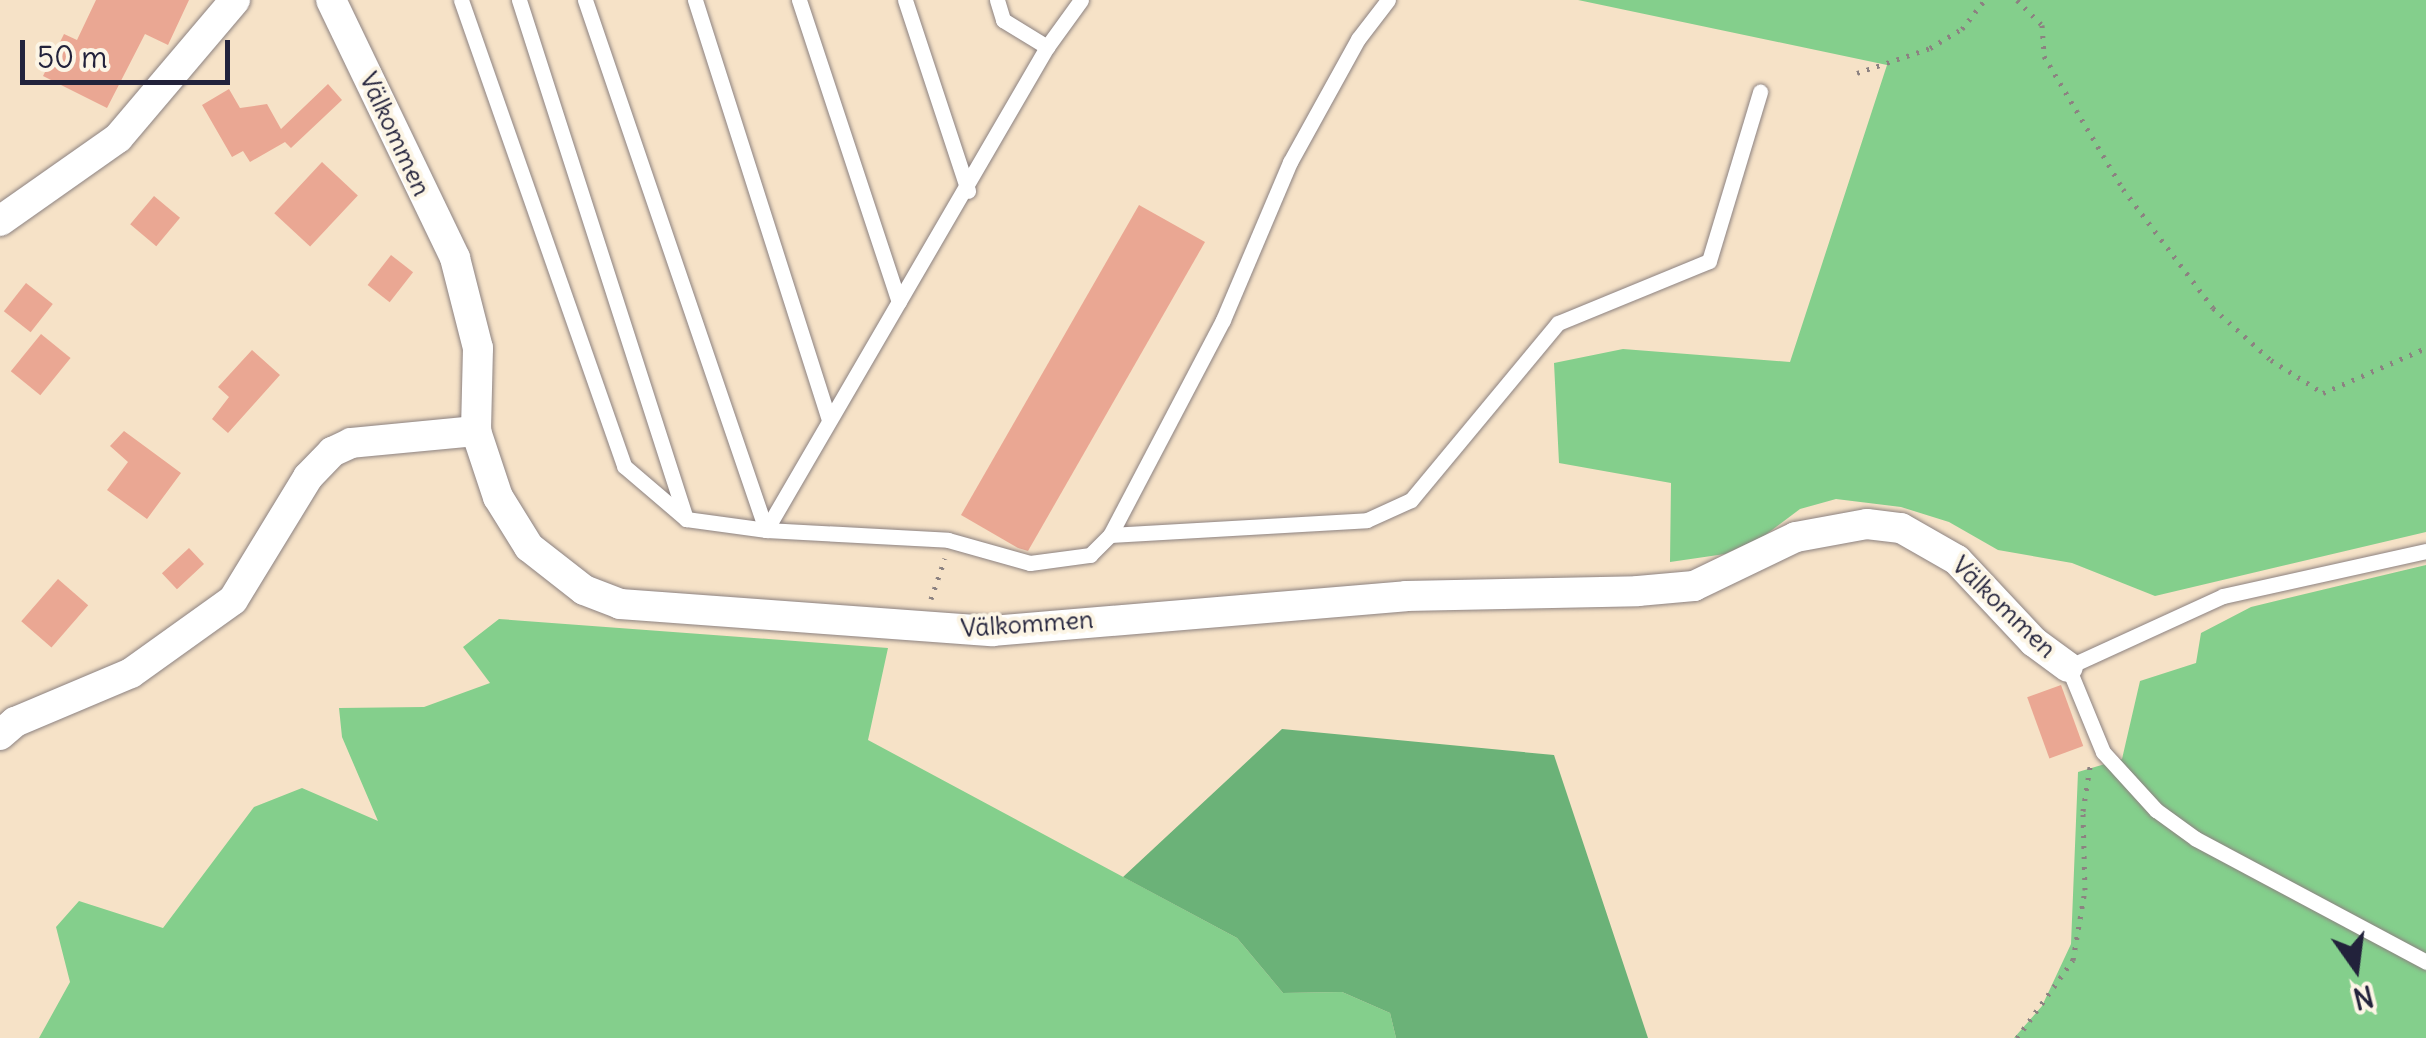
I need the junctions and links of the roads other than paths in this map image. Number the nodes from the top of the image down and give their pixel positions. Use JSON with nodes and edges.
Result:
{"nodes":[{"id":1,"x":234,"y":0,"type":"edge"},
{"id":2,"x":331,"y":0,"type":"edge"},
{"id":3,"x":461,"y":0,"type":"edge"},
{"id":4,"x":519,"y":0,"type":"edge"},
{"id":5,"x":586,"y":0,"type":"edge"},
{"id":6,"x":695,"y":0,"type":"edge"},
{"id":7,"x":799,"y":0,"type":"edge"},
{"id":8,"x":905,"y":0,"type":"edge"},
{"id":9,"x":997,"y":0,"type":"edge"},
{"id":10,"x":1081,"y":0,"type":"edge"},
{"id":11,"x":1388,"y":0,"type":"edge"},
{"id":12,"x":1047,"y":47,"type":"junction"},
{"id":13,"x":1760,"y":92,"type":"dead end"},
{"id":14,"x":968,"y":191,"type":"junction"},
{"id":15,"x":0,"y":221,"type":"edge"},
{"id":16,"x":898,"y":302,"type":"junction"},
{"id":17,"x":829,"y":419,"type":"junction"},
{"id":18,"x":476,"y":431,"type":"junction"},
{"id":19,"x":686,"y":518,"type":"junction"},
{"id":20,"x":766,"y":530,"type":"junction"},
{"id":21,"x":1110,"y":534,"type":"junction"},
{"id":22,"x":2426,"y":550,"type":"edge"},
{"id":23,"x":2068,"y":667,"type":"junction"},
{"id":24,"x":0,"y":734,"type":"edge"},
{"id":25,"x":2426,"y":962,"type":"edge"}],
"edges":[{"from":1,"to":15,"type":"street"},
{"from":2,"to":18,"type":"street","name":"Välkommen"},
{"from":3,"to":19,"type":"lane"},
{"from":4,"to":19,"type":"lane"},
{"from":5,"to":20,"type":"lane"},
{"from":6,"to":17,"type":"lane"},
{"from":7,"to":16,"type":"lane"},
{"from":8,"to":14,"type":"lane"},
{"from":9,"to":12,"type":"lane"},
{"from":10,"to":12,"type":"lane"},
{"from":11,"to":21,"type":"lane"},
{"from":12,"to":14,"type":"lane"},
{"from":13,"to":21,"type":"lane"},
{"from":14,"to":16,"type":"lane"},
{"from":16,"to":17,"type":"lane"},
{"from":17,"to":20,"type":"lane"},
{"from":18,"to":23,"type":"street","name":"Välkommen"},
{"from":18,"to":24,"type":"street"},
{"from":19,"to":20,"type":"lane"},
{"from":20,"to":21,"type":"lane"},
{"from":22,"to":23,"type":"lane"},
{"from":23,"to":25,"type":"lane"}]}
